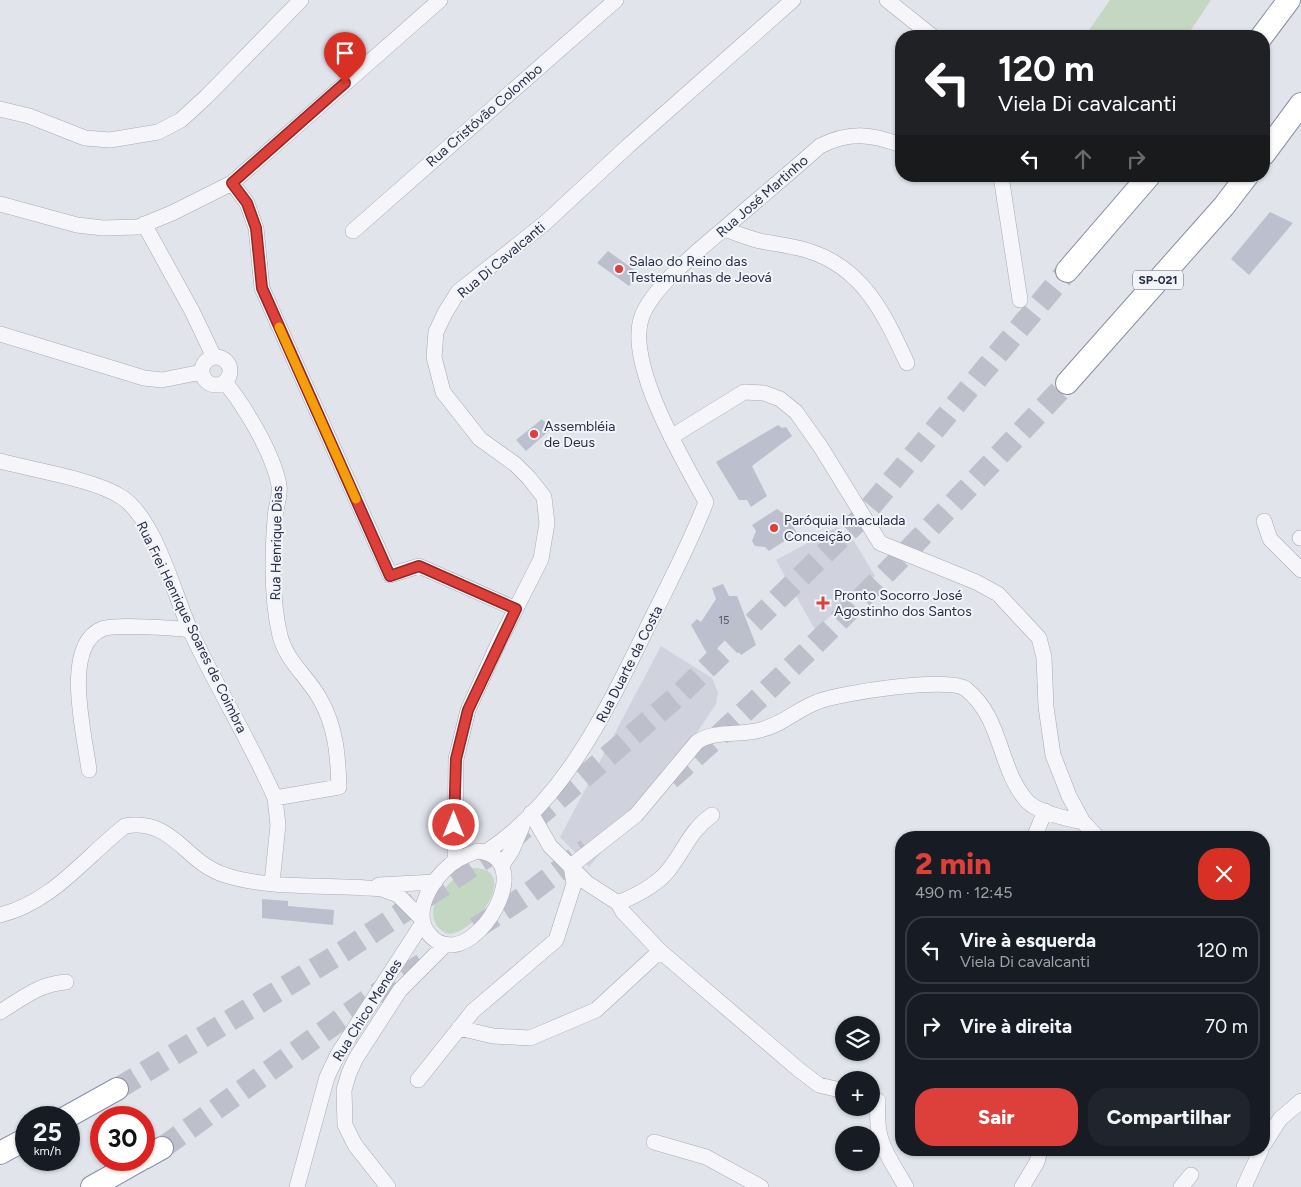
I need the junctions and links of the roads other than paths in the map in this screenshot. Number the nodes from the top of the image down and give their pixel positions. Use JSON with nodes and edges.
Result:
{"nodes":[{"id":1,"x":301,"y":0,"type":"edge"},
{"id":2,"x":440,"y":0,"type":"edge"},
{"id":3,"x":616,"y":0,"type":"edge"},
{"id":4,"x":793,"y":0,"type":"edge"},
{"id":5,"x":887,"y":0,"type":"edge"},
{"id":6,"x":1289,"y":0,"type":"edge"},
{"id":7,"x":924,"y":30,"type":"edge"},
{"id":8,"x":1266,"y":30,"type":"edge"},
{"id":9,"x":1301,"y":104,"type":"edge"},
{"id":10,"x":0,"y":109,"type":"edge"},
{"id":11,"x":895,"y":143,"type":"edge"},
{"id":12,"x":1270,"y":146,"type":"edge"},
{"id":13,"x":1002,"y":182,"type":"edge"},
{"id":14,"x":1144,"y":182,"type":"edge"},
{"id":15,"x":1242,"y":182,"type":"edge"},
{"id":16,"x":232,"y":183,"type":"junction"},
{"id":17,"x":0,"y":204,"type":"edge"},
{"id":18,"x":144,"y":224,"type":"junction"},
{"id":19,"x":724,"y":229,"type":"junction"},
{"id":20,"x":353,"y":231,"type":"dead end"},
{"id":21,"x":1067,"y":271,"type":"tunnel mouth"},
{"id":22,"x":1020,"y":300,"type":"dead end"},
{"id":23,"x":0,"y":334,"type":"edge"},
{"id":24,"x":214,"y":358,"type":"junction"},
{"id":25,"x":907,"y":363,"type":"dead end"},
{"id":26,"x":202,"y":372,"type":"junction"},
{"id":27,"x":225,"y":382,"type":"junction"},
{"id":28,"x":1068,"y":383,"type":"tunnel mouth"},
{"id":29,"x":671,"y":436,"type":"junction"},
{"id":30,"x":0,"y":461,"type":"edge"},
{"id":31,"x":706,"y":502,"type":"joint"},
{"id":32,"x":1264,"y":521,"type":"dead end"},
{"id":33,"x":1301,"y":570,"type":"edge"},
{"id":34,"x":516,"y":609,"type":"junction"},
{"id":35,"x":190,"y":630,"type":"junction"},
{"id":36,"x":89,"y":770,"type":"dead end"},
{"id":37,"x":275,"y":798,"type":"junction"},
{"id":38,"x":1045,"y":810,"type":"junction"},
{"id":39,"x":712,"y":815,"type":"dead end"},
{"id":40,"x":528,"y":817,"type":"junction"},
{"id":41,"x":1083,"y":822,"type":"junction"},
{"id":42,"x":1037,"y":831,"type":"edge"},
{"id":43,"x":1091,"y":831,"type":"edge"},
{"id":44,"x":486,"y":852,"type":"junction"},
{"id":45,"x":455,"y":862,"type":"junction"},
{"id":46,"x":502,"y":865,"type":"junction"},
{"id":47,"x":571,"y":866,"type":"junction"},
{"id":48,"x":435,"y":882,"type":"junction"},
{"id":49,"x":272,"y":883,"type":"junction"},
{"id":50,"x":365,"y":887,"type":"junction"},
{"id":51,"x":618,"y":903,"type":"junction"},
{"id":52,"x":0,"y":915,"type":"edge"},
{"id":53,"x":421,"y":920,"type":"junction"},
{"id":54,"x":445,"y":944,"type":"junction"},
{"id":55,"x":660,"y":951,"type":"junction"},
{"id":56,"x":66,"y":982,"type":"dead end"},
{"id":57,"x":0,"y":1012,"type":"edge"},
{"id":58,"x":459,"y":1028,"type":"junction"},
{"id":59,"x":418,"y":1080,"type":"dead end"},
{"id":60,"x":117,"y":1089,"type":"tunnel mouth"},
{"id":61,"x":835,"y":1089,"type":"edge"},
{"id":62,"x":1301,"y":1101,"type":"edge"},
{"id":63,"x":80,"y":1110,"type":"edge"},
{"id":64,"x":876,"y":1116,"type":"edge"},
{"id":65,"x":1270,"y":1135,"type":"edge"},
{"id":66,"x":654,"y":1142,"type":"dead end"},
{"id":67,"x":15,"y":1145,"type":"edge"},
{"id":68,"x":0,"y":1153,"type":"edge"},
{"id":69,"x":1038,"y":1156,"type":"edge"},
{"id":70,"x":1258,"y":1156,"type":"edge"},
{"id":71,"x":120,"y":1171,"type":"edge"},
{"id":72,"x":1191,"y":1175,"type":"dead end"},
{"id":73,"x":92,"y":1187,"type":"edge"},
{"id":74,"x":296,"y":1187,"type":"edge"},
{"id":75,"x":388,"y":1187,"type":"edge"},
{"id":76,"x":761,"y":1187,"type":"edge"},
{"id":77,"x":906,"y":1187,"type":"edge"},
{"id":78,"x":1022,"y":1187,"type":"edge"},
{"id":79,"x":1181,"y":1187,"type":"edge"},
{"id":80,"x":1244,"y":1187,"type":"edge"}],
"edges":[{"from":1,"to":10,"type":"street"},
{"from":2,"to":16,"type":"street"},
{"from":3,"to":20,"type":"street","name":"Rua Cristóvão Colombo"},
{"from":4,"to":34,"type":"street","name":"Rua Di Cavalcanti"},
{"from":5,"to":7,"type":"street"},
{"from":6,"to":8,"type":"highway"},
{"from":9,"to":12,"type":"highway"},
{"from":11,"to":19,"type":"street","name":"Rua José Martinho"},
{"from":13,"to":22,"type":"street"},
{"from":14,"to":21,"type":"highway"},
{"from":15,"to":28,"type":"highway","number":"SP-021"},
{"from":16,"to":18,"type":"street"},
{"from":16,"to":34,"type":"street"},
{"from":17,"to":18,"type":"street"},
{"from":18,"to":24,"type":"street"},
{"from":19,"to":25,"type":"street"},
{"from":19,"to":29,"type":"street","name":"Rua José Martinho"},
{"from":23,"to":26,"type":"street"},
{"from":24,"to":26,"type":"street"},
{"from":24,"to":27,"type":"street"},
{"from":26,"to":27,"type":"street"},
{"from":27,"to":37,"type":"street","name":"Rua Henrique Dias"},
{"from":29,"to":31,"type":"street","name":"Rua José Martinho"},
{"from":29,"to":41,"type":"street"},
{"from":30,"to":35,"type":"street","name":"Rua Frei Henrique Soares de Coimbra"},
{"from":31,"to":40,"type":"street","name":"Rua Duarte da Costa"},
{"from":32,"to":33,"type":"street"},
{"from":34,"to":45,"type":"street","name":"Rua Di Cavalcanti"},
{"from":35,"to":36,"type":"street"},
{"from":35,"to":37,"type":"street","name":"Rua Frei Henrique Soares de Coimbra"},
{"from":37,"to":49,"type":"street","name":"Rua Frei Henrique Soares de Coimbra"},
{"from":38,"to":41,"type":"street"},
{"from":38,"to":42,"type":"street"},
{"from":38,"to":47,"type":"street"},
{"from":39,"to":51,"type":"street"},
{"from":40,"to":44,"type":"street","name":"Rua Duarte da Costa"},
{"from":40,"to":46,"type":"street","name":"Rua Duarte da Costa"},
{"from":40,"to":47,"type":"street"},
{"from":41,"to":43,"type":"street"},
{"from":44,"to":45,"type":"street"},
{"from":44,"to":46,"type":"street"},
{"from":45,"to":48,"type":"street"},
{"from":46,"to":54,"type":"street"},
{"from":47,"to":51,"type":"street"},
{"from":47,"to":58,"type":"street"},
{"from":48,"to":50,"type":"street"},
{"from":48,"to":53,"type":"street"},
{"from":49,"to":50,"type":"street"},
{"from":49,"to":52,"type":"street"},
{"from":50,"to":53,"type":"street"},
{"from":51,"to":55,"type":"street"},
{"from":53,"to":54,"type":"street"},
{"from":53,"to":74,"type":"street","name":"Rua Chico Mendes"},
{"from":54,"to":75,"type":"street","name":"Rua Chico Mendes"},
{"from":55,"to":58,"type":"street"},
{"from":55,"to":61,"type":"street"},
{"from":56,"to":57,"type":"street"},
{"from":58,"to":59,"type":"street"},
{"from":60,"to":63,"type":"highway"},
{"from":62,"to":65,"type":"street"},
{"from":64,"to":77,"type":"street"},
{"from":66,"to":76,"type":"street"},
{"from":67,"to":68,"type":"highway"},
{"from":69,"to":78,"type":"street"},
{"from":70,"to":80,"type":"street"},
{"from":71,"to":73,"type":"highway"},
{"from":72,"to":79,"type":"street"}]}
